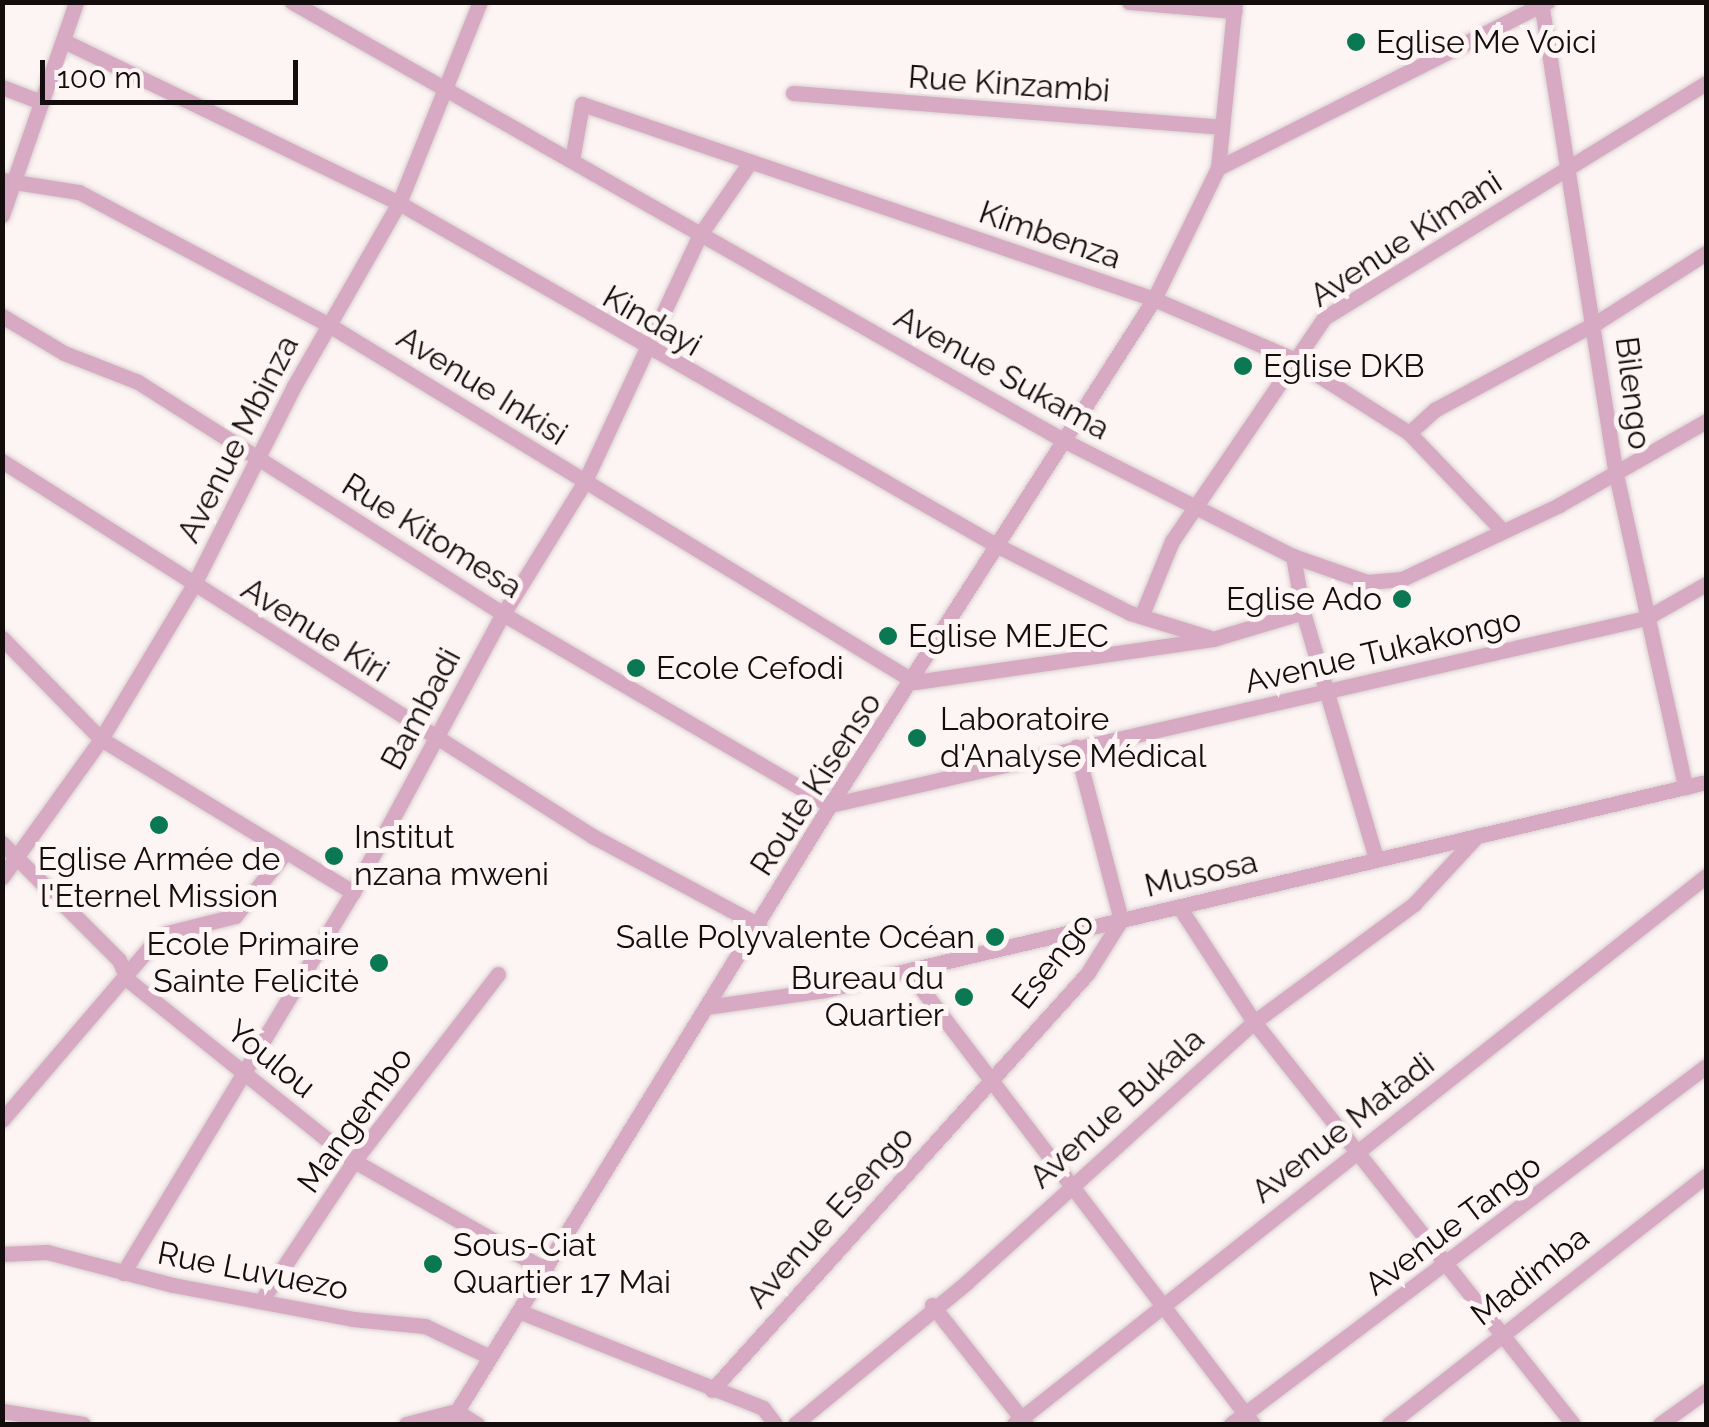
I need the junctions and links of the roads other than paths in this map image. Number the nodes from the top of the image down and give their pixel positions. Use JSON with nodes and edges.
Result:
{"nodes":[{"id":1,"x":76,"y":2,"type":"edge"},
{"id":2,"x":292,"y":2,"type":"edge"},
{"id":3,"x":480,"y":2,"type":"edge"},
{"id":4,"x":1129,"y":2,"type":"edge"},
{"id":5,"x":1543,"y":4,"type":"edge"},
{"id":6,"x":1235,"y":6,"type":"edge"},
{"id":7,"x":66,"y":42,"type":"junction"},
{"id":8,"x":1706,"y":82,"type":"edge"},
{"id":9,"x":2,"y":87,"type":"edge"},
{"id":10,"x":448,"y":87,"type":"junction"},
{"id":11,"x":792,"y":93,"type":"dead end"},
{"id":12,"x":42,"y":102,"type":"junction"},
{"id":13,"x":1222,"y":127,"type":"junction"},
{"id":14,"x":572,"y":160,"type":"junction"},
{"id":15,"x":750,"y":162,"type":"junction"},
{"id":16,"x":1218,"y":168,"type":"junction"},
{"id":17,"x":1570,"y":168,"type":"junction"},
{"id":18,"x":11,"y":180,"type":"edge"},
{"id":19,"x":399,"y":203,"type":"junction"},
{"id":20,"x":2,"y":215,"type":"edge"},
{"id":21,"x":699,"y":236,"type":"junction"},
{"id":22,"x":1706,"y":252,"type":"edge"},
{"id":23,"x":1154,"y":300,"type":"junction"},
{"id":24,"x":2,"y":316,"type":"edge"},
{"id":25,"x":1596,"y":323,"type":"junction"},
{"id":26,"x":329,"y":325,"type":"junction"},
{"id":27,"x":646,"y":350,"type":"junction"},
{"id":28,"x":1291,"y":358,"type":"junction"},
{"id":29,"x":1706,"y":421,"type":"edge"},
{"id":30,"x":1409,"y":433,"type":"junction"},
{"id":31,"x":1062,"y":440,"type":"junction"},
{"id":32,"x":260,"y":457,"type":"junction"},
{"id":33,"x":2,"y":462,"type":"edge"},
{"id":34,"x":1615,"y":470,"type":"junction"},
{"id":35,"x":584,"y":483,"type":"junction"},
{"id":36,"x":1200,"y":506,"type":"junction"},
{"id":37,"x":1502,"y":530,"type":"junction"},
{"id":38,"x":996,"y":545,"type":"junction"},
{"id":39,"x":1293,"y":556,"type":"junction"},
{"id":40,"x":1706,"y":584,"type":"edge"},
{"id":41,"x":193,"y":586,"type":"junction"},
{"id":42,"x":1142,"y":612,"type":"junction"},
{"id":43,"x":1304,"y":612,"type":"junction"},
{"id":44,"x":502,"y":614,"type":"junction"},
{"id":45,"x":1646,"y":618,"type":"junction"},
{"id":46,"x":2,"y":638,"type":"edge"},
{"id":47,"x":1213,"y":639,"type":"junction"},
{"id":48,"x":914,"y":682,"type":"junction"},
{"id":49,"x":1327,"y":694,"type":"junction"},
{"id":50,"x":101,"y":739,"type":"junction"},
{"id":51,"x":437,"y":739,"type":"junction"},
{"id":52,"x":1076,"y":747,"type":"junction"},
{"id":53,"x":1706,"y":782,"type":"edge"},
{"id":54,"x":1684,"y":788,"type":"junction"},
{"id":55,"x":830,"y":805,"type":"junction"},
{"id":56,"x":1477,"y":836,"type":"junction"},
{"id":57,"x":2,"y":843,"type":"edge"},
{"id":58,"x":284,"y":854,"type":"junction"},
{"id":59,"x":18,"y":855,"type":"junction"},
{"id":60,"x":1376,"y":859,"type":"junction"},
{"id":61,"x":1706,"y":876,"type":"edge"},
{"id":62,"x":2,"y":877,"type":"edge"},
{"id":63,"x":352,"y":892,"type":"junction"},
{"id":64,"x":1180,"y":908,"type":"junction"},
{"id":65,"x":1120,"y":920,"type":"junction"},
{"id":66,"x":759,"y":925,"type":"junction"},
{"id":67,"x":908,"y":970,"type":"junction"},
{"id":68,"x":498,"y":974,"type":"dead end"},
{"id":69,"x":128,"y":980,"type":"junction"},
{"id":70,"x":706,"y":1008,"type":"junction"},
{"id":71,"x":1254,"y":1022,"type":"junction"},
{"id":72,"x":1706,"y":1066,"type":"edge"},
{"id":73,"x":240,"y":1071,"type":"junction"},
{"id":74,"x":989,"y":1080,"type":"junction"},
{"id":75,"x":2,"y":1120,"type":"edge"},
{"id":76,"x":1356,"y":1151,"type":"junction"},
{"id":77,"x":354,"y":1161,"type":"junction"},
{"id":78,"x":1706,"y":1175,"type":"edge"},
{"id":79,"x":1066,"y":1187,"type":"junction"},
{"id":80,"x":2,"y":1254,"type":"edge"},
{"id":81,"x":1446,"y":1266,"type":"junction"},
{"id":82,"x":546,"y":1270,"type":"junction"},
{"id":83,"x":122,"y":1273,"type":"junction"},
{"id":84,"x":260,"y":1301,"type":"junction"},
{"id":85,"x":1167,"y":1304,"type":"junction"},
{"id":86,"x":932,"y":1306,"type":"junction"},
{"id":87,"x":521,"y":1312,"type":"junction"},
{"id":88,"x":1499,"y":1334,"type":"junction"},
{"id":89,"x":490,"y":1357,"type":"junction"},
{"id":90,"x":712,"y":1390,"type":"junction"},
{"id":91,"x":1706,"y":1391,"type":"edge"},
{"id":92,"x":2,"y":1411,"type":"edge"},
{"id":93,"x":452,"y":1418,"type":"edge"},
{"id":94,"x":1249,"y":1419,"type":"edge"},
{"id":95,"x":1021,"y":1422,"type":"edge"},
{"id":96,"x":84,"y":1424,"type":"edge"},
{"id":97,"x":406,"y":1424,"type":"edge"},
{"id":98,"x":477,"y":1424,"type":"edge"},
{"id":99,"x":775,"y":1424,"type":"edge"},
{"id":100,"x":795,"y":1424,"type":"edge"},
{"id":101,"x":1231,"y":1424,"type":"edge"},
{"id":102,"x":1390,"y":1424,"type":"edge"},
{"id":103,"x":1573,"y":1424,"type":"edge"},
{"id":104,"x":1660,"y":1424,"type":"edge"}],
"edges":[{"from":1,"to":7,"type":"street"},
{"from":2,"to":10,"type":"street","name":"Avenue Sukama"},
{"from":3,"to":10,"type":"street","name":"Avenue Mbinza"},
{"from":4,"to":6,"type":"street"},
{"from":5,"to":16,"type":"street"},
{"from":5,"to":17,"type":"street","name":"Bilengo"},
{"from":6,"to":13,"type":"street","name":"Route Kisenso"},
{"from":7,"to":12,"type":"street"},
{"from":7,"to":19,"type":"street","name":"Kindayi"},
{"from":8,"to":17,"type":"street","name":"Avenue Kimani"},
{"from":9,"to":12,"type":"street"},
{"from":10,"to":14,"type":"street","name":"Avenue Sukama"},
{"from":10,"to":19,"type":"street","name":"Avenue Mbinza"},
{"from":11,"to":13,"type":"street","name":"Rue Kinzambi"},
{"from":12,"to":18,"type":"street"},
{"from":13,"to":16,"type":"street","name":"Route Kisenso"},
{"from":14,"to":15,"type":"street","name":"Kimbenza"},
{"from":14,"to":21,"type":"street","name":"Avenue Sukama"},
{"from":15,"to":21,"type":"street","name":"Bambadi"},
{"from":15,"to":23,"type":"street","name":"Kimbenza"},
{"from":16,"to":23,"type":"street","name":"Route Kisenso"},
{"from":17,"to":25,"type":"street","name":"Bilengo"},
{"from":17,"to":28,"type":"street","name":"Avenue Kimani"},
{"from":18,"to":20,"type":"street"},
{"from":18,"to":26,"type":"street","name":"Avenue Inkisi"},
{"from":19,"to":26,"type":"street","name":"Avenue Mbinza"},
{"from":19,"to":27,"type":"street","name":"Kindayi"},
{"from":21,"to":27,"type":"street","name":"Bambadi"},
{"from":21,"to":31,"type":"street","name":"Avenue Sukama"},
{"from":22,"to":25,"type":"street"},
{"from":23,"to":28,"type":"street","name":"Kimbenza"},
{"from":23,"to":31,"type":"street","name":"Route Kisenso"},
{"from":24,"to":32,"type":"street","name":"Rue Kitomesa"},
{"from":25,"to":30,"type":"street"},
{"from":25,"to":34,"type":"street","name":"Bilengo"},
{"from":26,"to":32,"type":"street","name":"Avenue Mbinza"},
{"from":26,"to":35,"type":"street","name":"Avenue Inkisi"},
{"from":27,"to":35,"type":"street","name":"Bambadi"},
{"from":27,"to":38,"type":"street","name":"Kindayi"},
{"from":28,"to":30,"type":"street","name":"Kimbenza"},
{"from":28,"to":36,"type":"street","name":"Avenue Kimani"},
{"from":29,"to":34,"type":"street","name":"Avenue Sukama"},
{"from":30,"to":37,"type":"street","name":"Kimbenza"},
{"from":31,"to":36,"type":"street","name":"Avenue Sukama"},
{"from":31,"to":38,"type":"street","name":"Route Kisenso"},
{"from":32,"to":41,"type":"street","name":"Avenue Mbinza"},
{"from":32,"to":44,"type":"street","name":"Rue Kitomesa"},
{"from":33,"to":41,"type":"street","name":"Avenue Kiri"},
{"from":34,"to":37,"type":"street","name":"Avenue Sukama"},
{"from":34,"to":45,"type":"street","name":"Bilengo"},
{"from":35,"to":44,"type":"street","name":"Bambadi"},
{"from":35,"to":48,"type":"street","name":"Avenue Inkisi"},
{"from":36,"to":39,"type":"street","name":"Avenue Sukama"},
{"from":36,"to":42,"type":"street","name":"Avenue Kimani"},
{"from":37,"to":39,"type":"street","name":"Avenue Sukama"},
{"from":38,"to":42,"type":"street","name":"Kindayi"},
{"from":38,"to":48,"type":"street","name":"Route Kisenso"},
{"from":39,"to":43,"type":"street"},
{"from":40,"to":45,"type":"street","name":"Avenue Tukakongo"},
{"from":41,"to":50,"type":"street","name":"Avenue Mbinza"},
{"from":41,"to":51,"type":"street","name":"Avenue Kiri"},
{"from":42,"to":47,"type":"street","name":"Kindayi"},
{"from":43,"to":47,"type":"street"},
{"from":43,"to":49,"type":"street"},
{"from":44,"to":51,"type":"street","name":"Bambadi"},
{"from":44,"to":55,"type":"street","name":"Rue Kitomesa"},
{"from":45,"to":49,"type":"street","name":"Avenue Tukakongo"},
{"from":45,"to":54,"type":"street","name":"Bilengo"},
{"from":46,"to":50,"type":"street"},
{"from":47,"to":48,"type":"street"},
{"from":48,"to":55,"type":"street","name":"Route Kisenso"},
{"from":49,"to":52,"type":"street","name":"Avenue Tukakongo"},
{"from":49,"to":60,"type":"street"},
{"from":50,"to":58,"type":"street"},
{"from":50,"to":59,"type":"street","name":"Avenue Mbinza"},
{"from":51,"to":63,"type":"street","name":"Bambadi"},
{"from":51,"to":66,"type":"street","name":"Avenue Kiri"},
{"from":52,"to":55,"type":"street","name":"Avenue Tukakongo"},
{"from":52,"to":65,"type":"street","name":"Esengo"},
{"from":53,"to":54,"type":"street","name":"Musosa"},
{"from":54,"to":56,"type":"street","name":"Musosa"},
{"from":55,"to":66,"type":"street","name":"Route Kisenso"},
{"from":56,"to":60,"type":"street","name":"Musosa"},
{"from":56,"to":71,"type":"street","name":"Avenue Bukala"},
{"from":57,"to":59,"type":"street","name":"Youlou"},
{"from":58,"to":63,"type":"street"},
{"from":58,"to":69,"type":"street"},
{"from":59,"to":62,"type":"street","name":"Avenue Mbinza"},
{"from":59,"to":69,"type":"street","name":"Youlou"},
{"from":60,"to":64,"type":"street","name":"Musosa"},
{"from":61,"to":76,"type":"street","name":"Avenue Matadi"},
{"from":63,"to":73,"type":"street","name":"Bambadi"},
{"from":64,"to":65,"type":"street","name":"Musosa"},
{"from":64,"to":71,"type":"street"},
{"from":65,"to":67,"type":"street","name":"Musosa"},
{"from":65,"to":74,"type":"street","name":"Esengo"},
{"from":66,"to":70,"type":"street","name":"Route Kisenso"},
{"from":67,"to":70,"type":"street","name":"Musosa"},
{"from":67,"to":74,"type":"street"},
{"from":68,"to":77,"type":"street","name":"Mangembo"},
{"from":69,"to":73,"type":"street","name":"Youlou"},
{"from":69,"to":75,"type":"street"},
{"from":70,"to":82,"type":"street","name":"Route Kisenso"},
{"from":71,"to":76,"type":"street"},
{"from":71,"to":79,"type":"street","name":"Avenue Bukala"},
{"from":72,"to":81,"type":"street","name":"Avenue Tango"},
{"from":73,"to":77,"type":"street","name":"Youlou"},
{"from":73,"to":83,"type":"street","name":"Bambadi"},
{"from":74,"to":79,"type":"street"},
{"from":74,"to":90,"type":"street","name":"Avenue Esengo"},
{"from":76,"to":81,"type":"street"},
{"from":76,"to":85,"type":"street","name":"Avenue Matadi"},
{"from":77,"to":82,"type":"street","name":"Youlou"},
{"from":77,"to":84,"type":"street","name":"Mangembo"},
{"from":78,"to":88,"type":"street","name":"Madimba"},
{"from":79,"to":85,"type":"street"},
{"from":79,"to":86,"type":"street","name":"Avenue Bukala"},
{"from":80,"to":83,"type":"street","name":"Rue Luvuezo"},
{"from":81,"to":88,"type":"street"},
{"from":81,"to":94,"type":"street","name":"Avenue Tango"},
{"from":82,"to":87,"type":"street","name":"Route Kisenso"},
{"from":83,"to":84,"type":"street","name":"Rue Luvuezo"},
{"from":84,"to":89,"type":"street","name":"Rue Luvuezo"},
{"from":85,"to":94,"type":"street"},
{"from":85,"to":95,"type":"street","name":"Avenue Matadi"},
{"from":86,"to":95,"type":"street"},
{"from":86,"to":100,"type":"street","name":"Avenue Bukala"},
{"from":87,"to":89,"type":"street","name":"Route Kisenso"},
{"from":87,"to":90,"type":"street"},
{"from":88,"to":102,"type":"street","name":"Madimba"},
{"from":88,"to":103,"type":"street"},
{"from":89,"to":93,"type":"street","name":"Route Kisenso"},
{"from":90,"to":99,"type":"street"},
{"from":91,"to":104,"type":"street"},
{"from":92,"to":96,"type":"street"},
{"from":93,"to":97,"type":"street"},
{"from":93,"to":98,"type":"street"},
{"from":94,"to":101,"type":"street","name":"Avenue Tango"}]}
